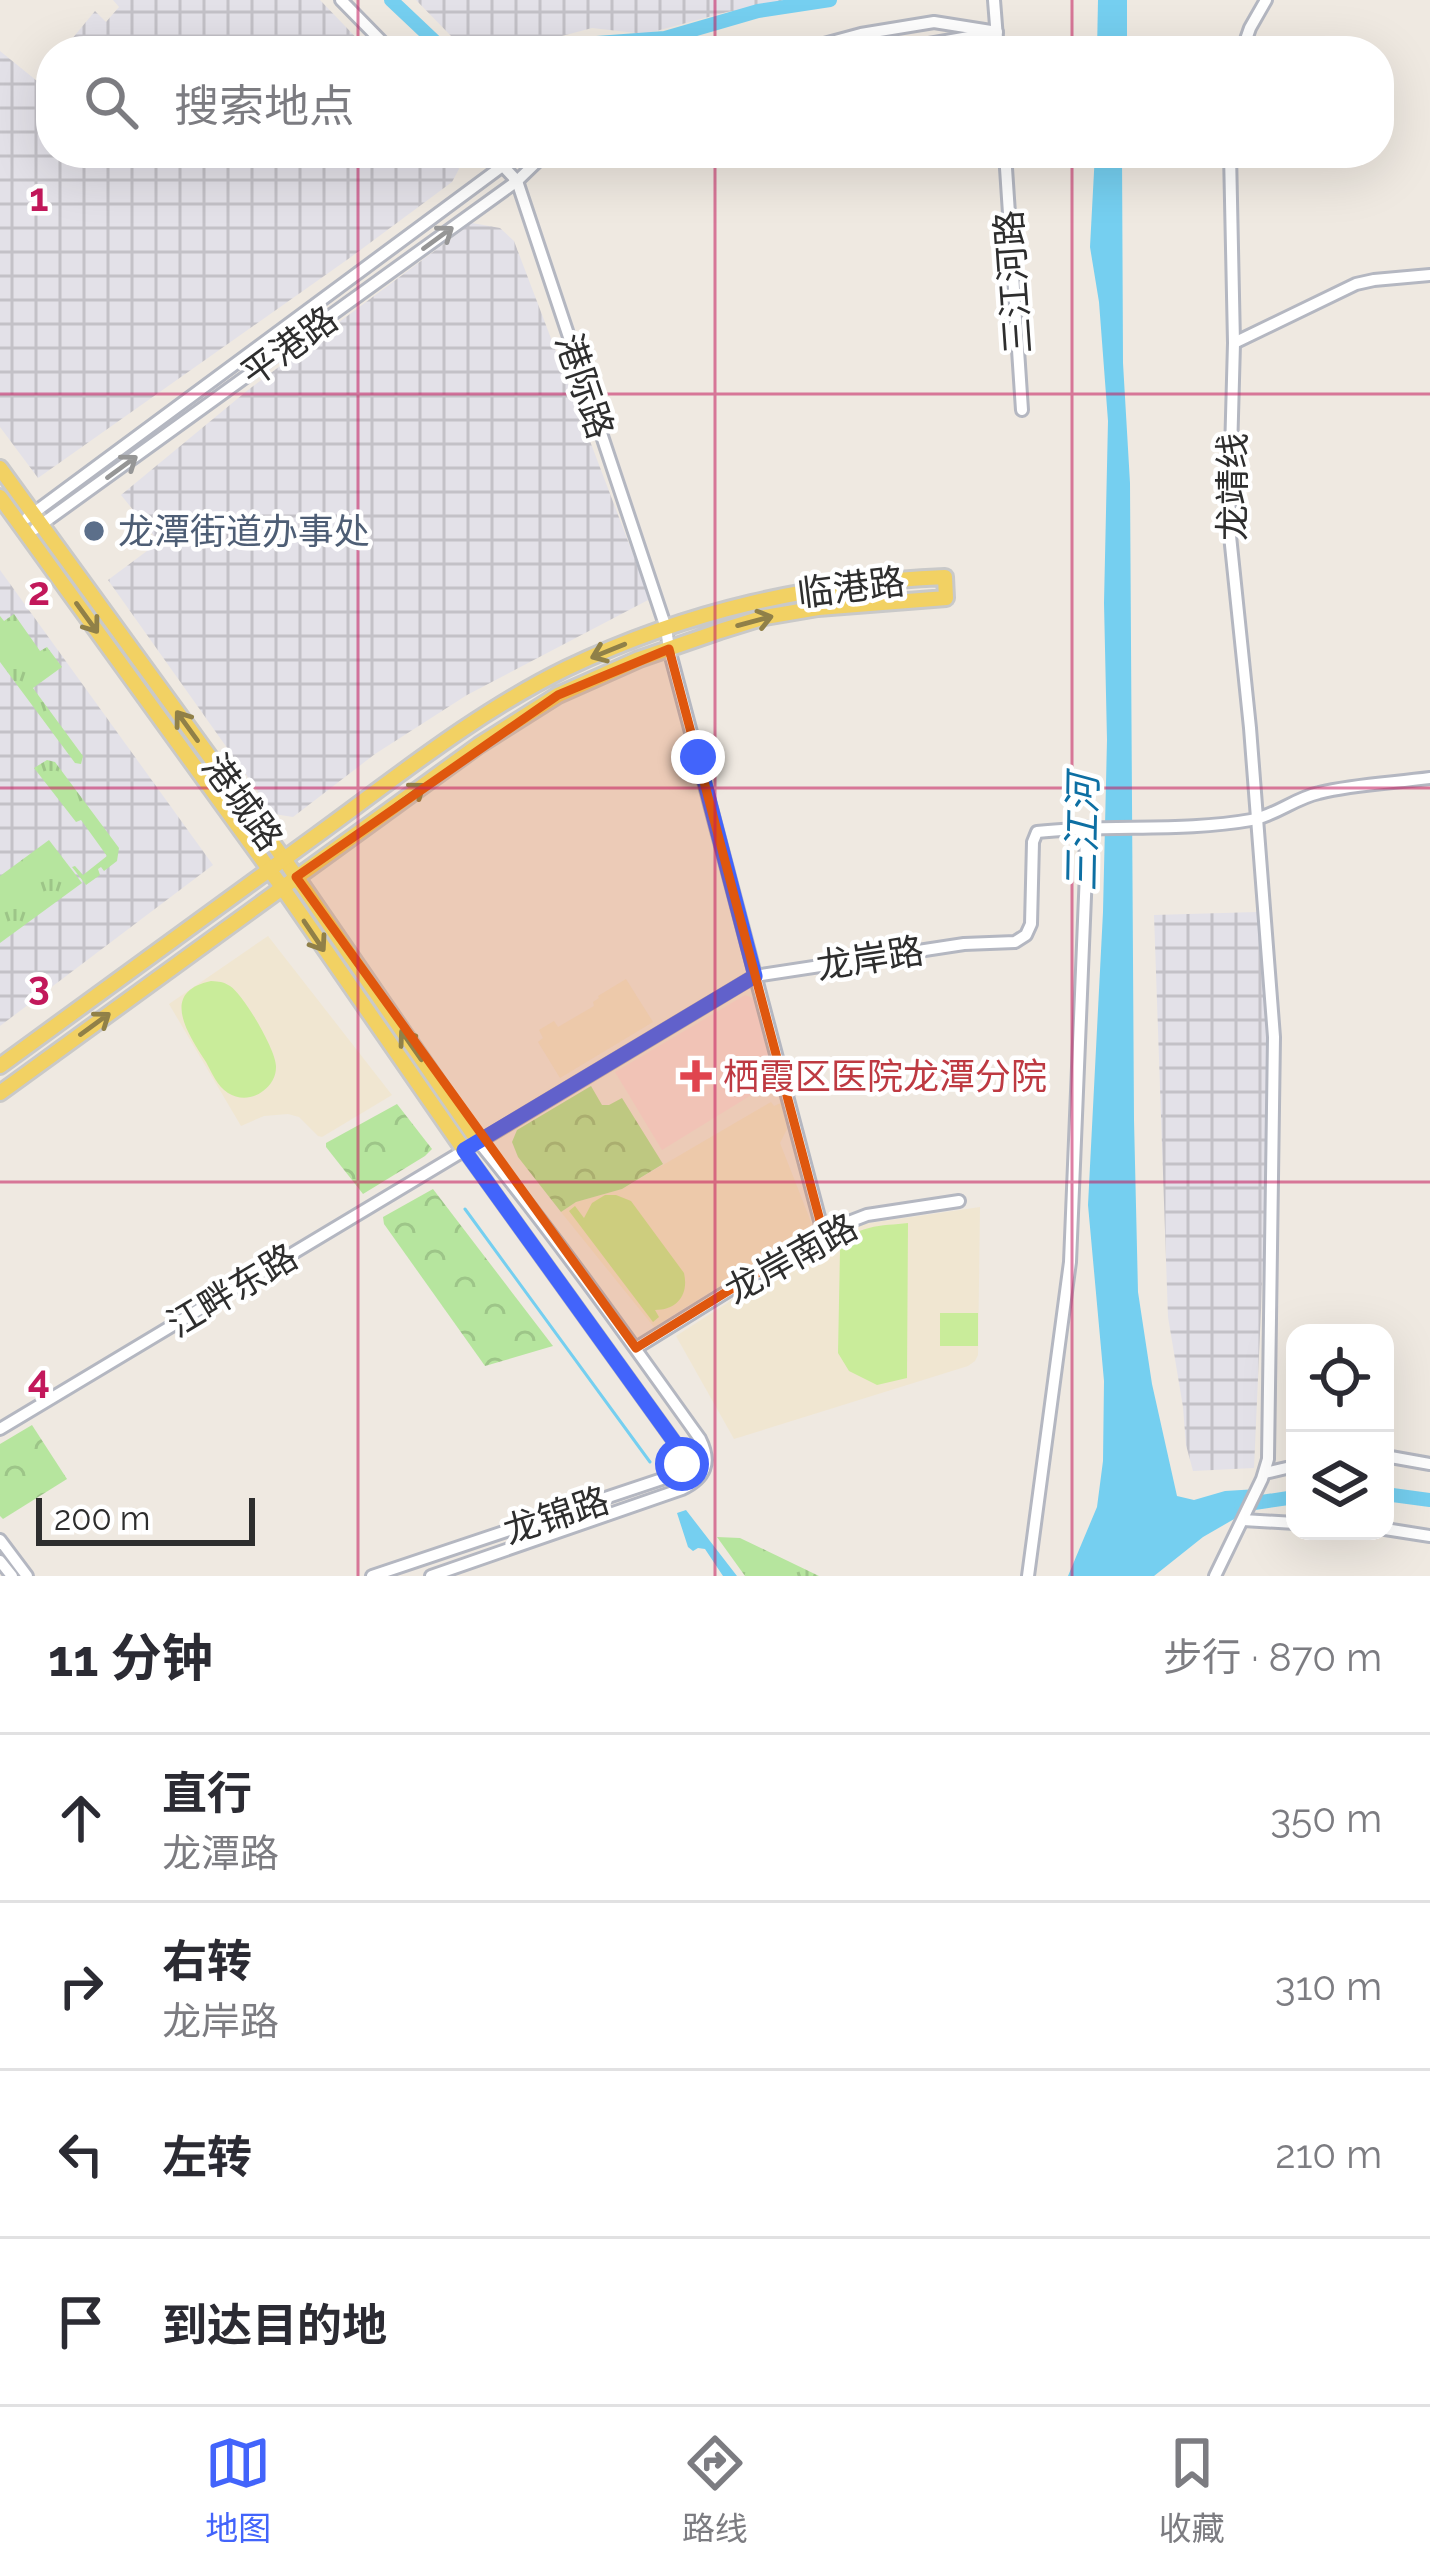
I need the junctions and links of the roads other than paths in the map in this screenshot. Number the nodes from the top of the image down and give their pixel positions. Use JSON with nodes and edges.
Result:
{"nodes":[{"id":1,"x":341,"y":0,"type":"edge"},
{"id":2,"x":994,"y":0,"type":"edge"},
{"id":3,"x":1266,"y":0,"type":"edge"},
{"id":4,"x":997,"y":32,"type":"junction"},
{"id":5,"x":376,"y":36,"type":"edge"},
{"id":6,"x":854,"y":36,"type":"edge"},
{"id":7,"x":974,"y":36,"type":"edge"},
{"id":8,"x":997,"y":36,"type":"edge"},
{"id":9,"x":1248,"y":36,"type":"edge"},
{"id":10,"x":501,"y":168,"type":"edge"},
{"id":11,"x":506,"y":168,"type":"edge"},
{"id":12,"x":530,"y":168,"type":"edge"},
{"id":13,"x":1006,"y":168,"type":"edge"},
{"id":14,"x":1230,"y":168,"type":"edge"},
{"id":15,"x":517,"y":181,"type":"junction"},
{"id":16,"x":1430,"y":275,"type":"edge"},
{"id":17,"x":1234,"y":343,"type":"junction"},
{"id":18,"x":1022,"y":410,"type":"dead end"},
{"id":19,"x":0,"y":468,"type":"edge"},
{"id":20,"x":0,"y":497,"type":"edge"},
{"id":21,"x":38,"y":519,"type":"junction"},
{"id":22,"x":23,"y":529,"type":"junction"},
{"id":23,"x":666,"y":628,"type":"junction"},
{"id":24,"x":669,"y":649,"type":"junction"},
{"id":25,"x":1430,"y":778,"type":"edge"},
{"id":26,"x":1256,"y":820,"type":"junction"},
{"id":27,"x":1085,"y":827,"type":"junction"},
{"id":28,"x":284,"y":859,"type":"junction"},
{"id":29,"x":269,"y":871,"type":"junction"},
{"id":30,"x":296,"y":877,"type":"junction"},
{"id":31,"x":282,"y":887,"type":"junction"},
{"id":32,"x":755,"y":976,"type":"junction"},
{"id":33,"x":0,"y":1066,"type":"edge"},
{"id":34,"x":0,"y":1093,"type":"edge"},
{"id":35,"x":471,"y":1146,"type":"junction"},
{"id":36,"x":959,"y":1202,"type":"dead end"},
{"id":37,"x":823,"y":1232,"type":"junction"},
{"id":38,"x":636,"y":1348,"type":"junction"},
{"id":39,"x":0,"y":1429,"type":"edge"},
{"id":40,"x":1394,"y":1458,"type":"edge"},
{"id":41,"x":1430,"y":1464,"type":"edge"},
{"id":42,"x":1286,"y":1469,"type":"edge"},
{"id":43,"x":1263,"y":1476,"type":"junction"},
{"id":44,"x":1244,"y":1518,"type":"junction"},
{"id":45,"x":1286,"y":1522,"type":"edge"},
{"id":46,"x":1394,"y":1530,"type":"edge"},
{"id":47,"x":1430,"y":1536,"type":"edge"},
{"id":48,"x":0,"y":1540,"type":"edge"},
{"id":49,"x":0,"y":1561,"type":"edge"},
{"id":50,"x":12,"y":1576,"type":"edge"},
{"id":51,"x":27,"y":1576,"type":"edge"},
{"id":52,"x":372,"y":1576,"type":"edge"},
{"id":53,"x":430,"y":1576,"type":"edge"},
{"id":54,"x":1028,"y":1576,"type":"edge"},
{"id":55,"x":1215,"y":1576,"type":"edge"}],
"edges":[{"from":1,"to":5,"type":"street"},
{"from":2,"to":4,"type":"street"},
{"from":3,"to":9,"type":"street"},
{"from":4,"to":6,"type":"street"},
{"from":4,"to":7,"type":"street"},
{"from":4,"to":8,"type":"street"},
{"from":10,"to":21,"type":"street","name":"平港路"},
{"from":11,"to":15,"type":"street","name":"港际路"},
{"from":12,"to":15,"type":"street","name":"平港路"},
{"from":13,"to":18,"type":"street","name":"三江河路"},
{"from":14,"to":17,"type":"street","name":"龙靖线"},
{"from":21,"to":15,"type":"street","name":"平港路","one_way":true},
{"from":15,"to":23,"type":"street","name":"港际路"},
{"from":16,"to":17,"type":"street"},
{"from":17,"to":26,"type":"street","name":"龙靖线"},
{"from":19,"to":21,"type":"main road","name":"港城路"},
{"from":20,"to":22,"type":"main road","name":"港城路"},
{"from":21,"to":22,"type":"street","name":"平港路"},
{"from":28,"to":21,"type":"main road","name":"港城路","one_way":true},
{"from":22,"to":29,"type":"main road","name":"港城路","one_way":true},
{"from":23,"to":24,"type":"street","name":"港际路"},
{"from":24,"to":23,"type":"main road","name":"临港路","one_way":true},
{"from":23,"to":28,"type":"main road","name":"临港路","one_way":true},
{"from":30,"to":24,"type":"main road","name":"临港路","one_way":true},
{"from":24,"to":32,"type":"street","name":"港际路"},
{"from":25,"to":26,"type":"street"},
{"from":26,"to":27,"type":"street"},
{"from":26,"to":43,"type":"street","name":"龙靖线"},
{"from":27,"to":32,"type":"street","name":"龙岸路"},
{"from":27,"to":54,"type":"street"},
{"from":28,"to":29,"type":"main road","name":"临港路"},
{"from":28,"to":30,"type":"main road","name":"港城路"},
{"from":29,"to":31,"type":"main road","name":"港城路"},
{"from":29,"to":33,"type":"main road","name":"临港路"},
{"from":30,"to":31,"type":"main road","name":"临港路"},
{"from":35,"to":30,"type":"main road","name":"港城路","one_way":true},
{"from":34,"to":31,"type":"main road","name":"临港路","one_way":true},
{"from":31,"to":35,"type":"main road","name":"港城路","one_way":true},
{"from":32,"to":35,"type":"street","name":"龙岸路"},
{"from":32,"to":37,"type":"street","name":"港际路"},
{"from":35,"to":38,"type":"street"},
{"from":35,"to":39,"type":"street","name":"江畔东路"},
{"from":35,"to":52,"type":"street","name":"龙锦路"},
{"from":36,"to":37,"type":"street","name":"龙岸南路"},
{"from":37,"to":38,"type":"street","name":"龙岸南路"},
{"from":38,"to":53,"type":"street","name":"龙锦路"},
{"from":40,"to":41,"type":"street"},
{"from":42,"to":43,"type":"street"},
{"from":43,"to":44,"type":"street"},
{"from":44,"to":45,"type":"street"},
{"from":44,"to":55,"type":"street"},
{"from":46,"to":47,"type":"street"},
{"from":48,"to":51,"type":"street"},
{"from":49,"to":50,"type":"street"}]}
